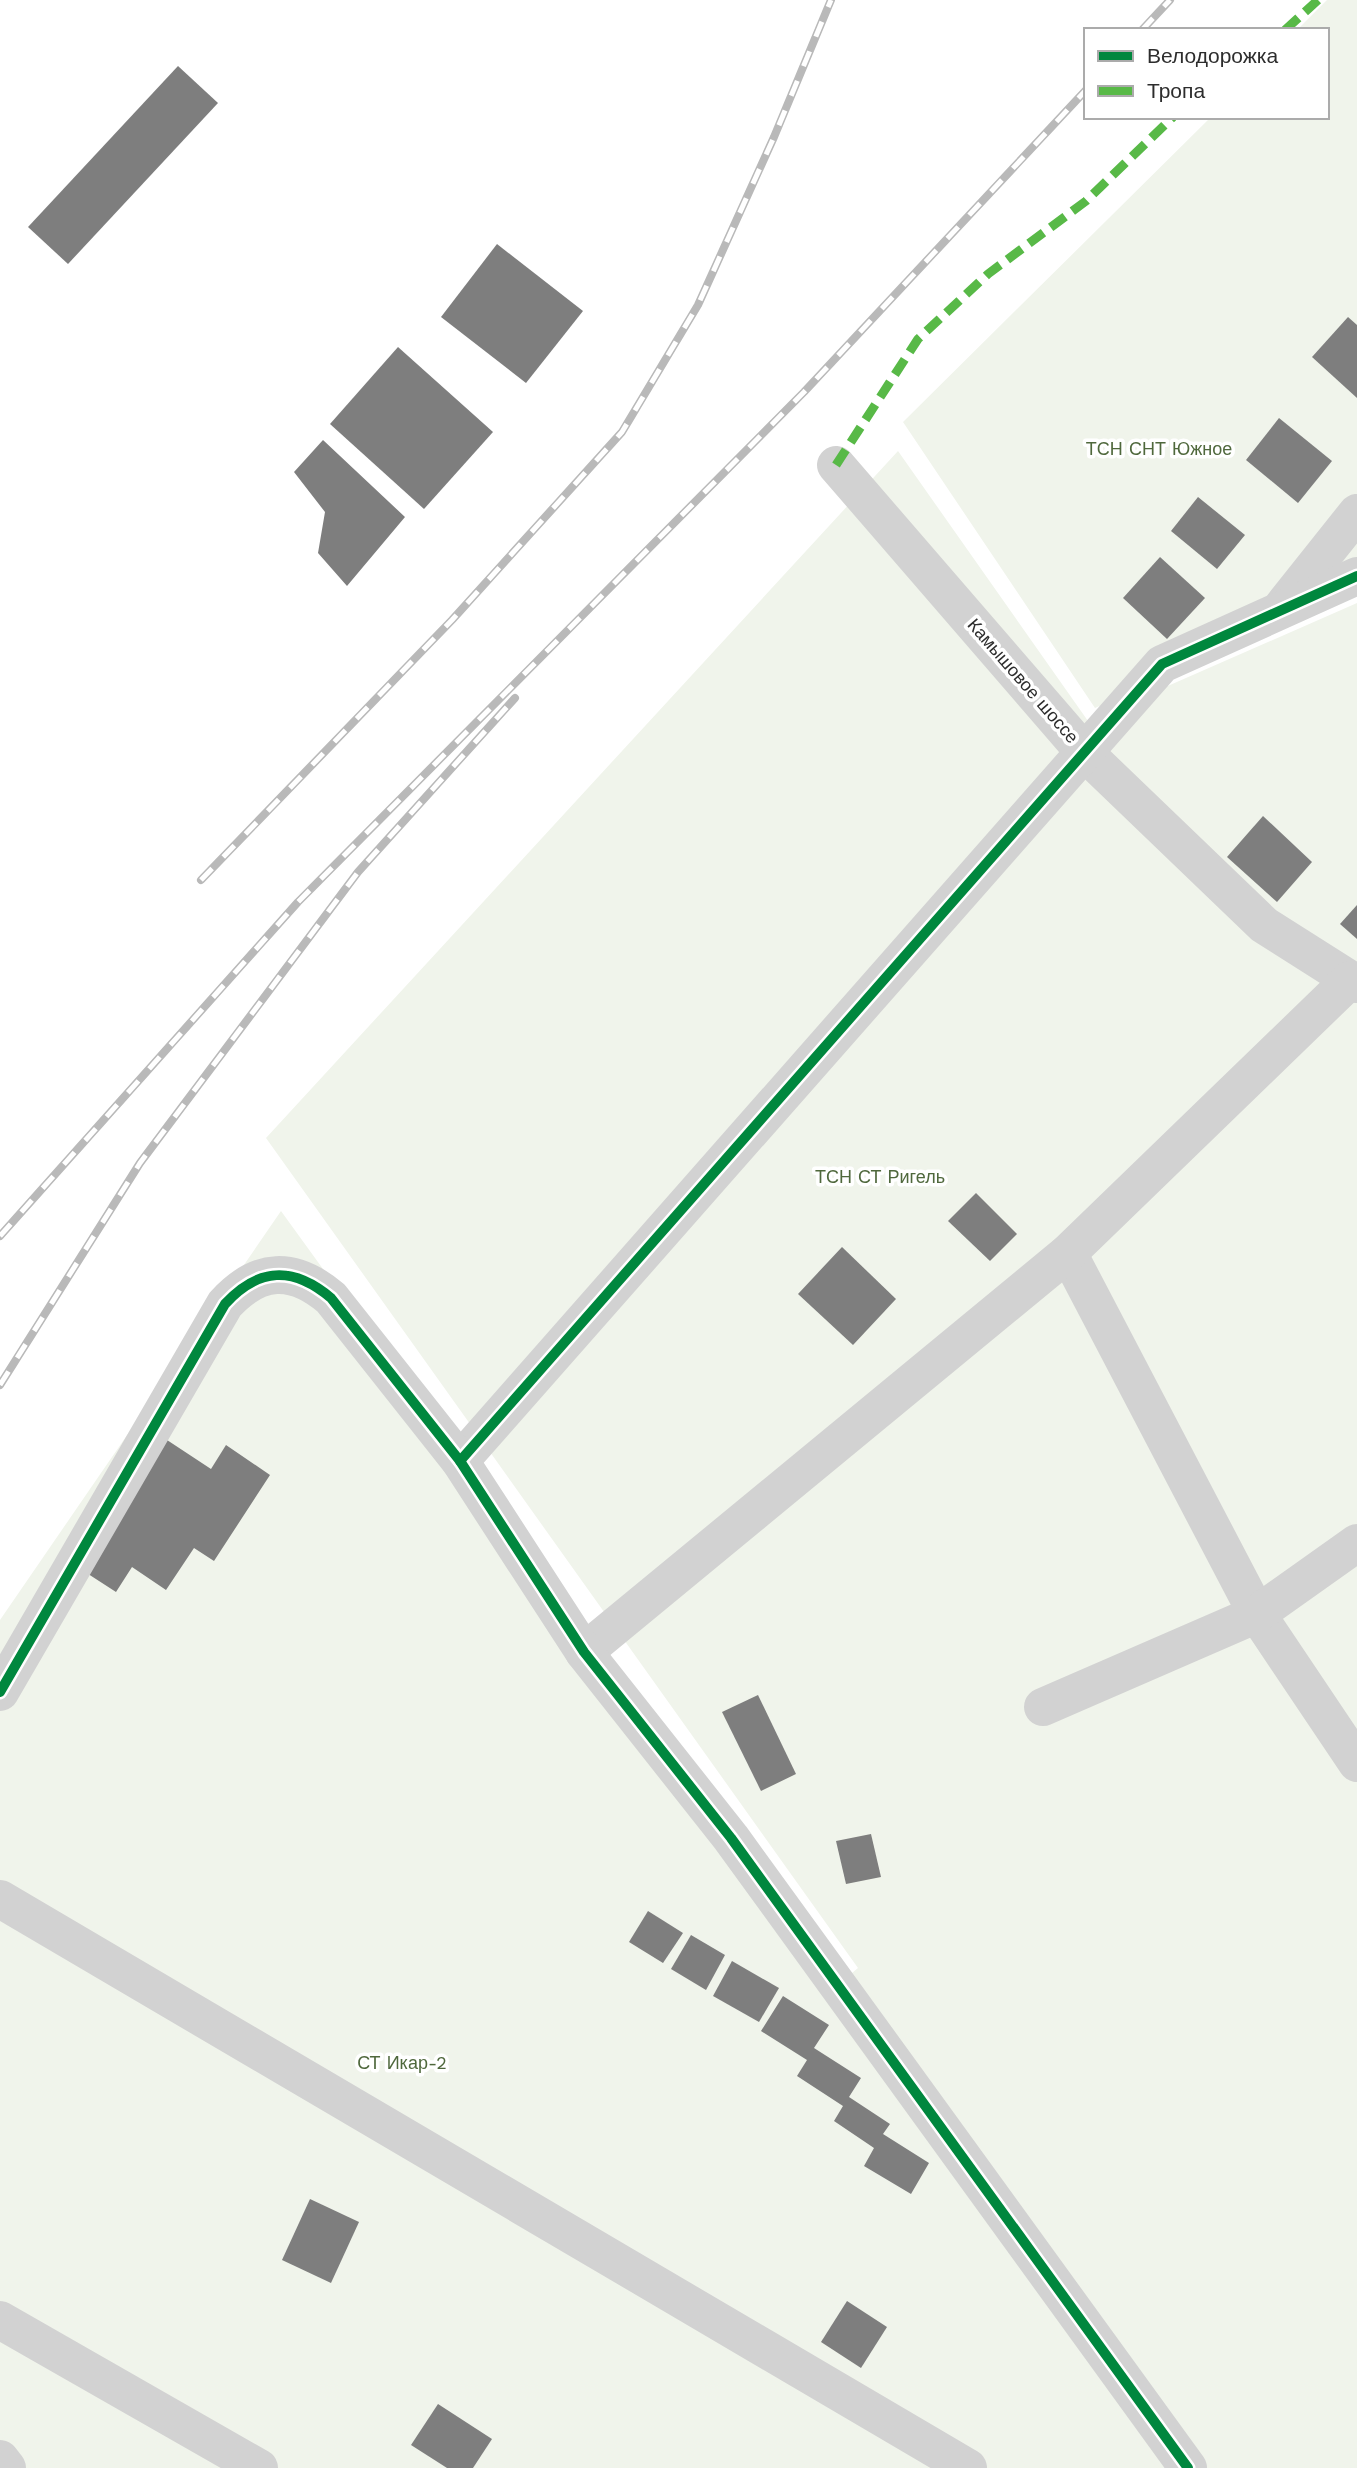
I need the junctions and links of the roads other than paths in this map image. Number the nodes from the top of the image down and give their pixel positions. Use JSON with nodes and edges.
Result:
{"nodes":[{"id":1,"x":836,"y":465,"type":"dead end"},
{"id":2,"x":1357,"y":513,"type":"edge"},
{"id":3,"x":1357,"y":576,"type":"edge"},
{"id":4,"x":1278,"y":613,"type":"junction"},
{"id":5,"x":1085,"y":753,"type":"junction"},
{"id":6,"x":1355,"y":992,"type":"edge"},
{"id":7,"x":1068,"y":1253,"type":"junction"},
{"id":8,"x":460,"y":1461,"type":"junction"},
{"id":9,"x":1357,"y":1543,"type":"edge"},
{"id":10,"x":1257,"y":1614,"type":"junction"},
{"id":11,"x":584,"y":1652,"type":"junction"},
{"id":12,"x":0,"y":1692,"type":"edge"},
{"id":13,"x":1043,"y":1707,"type":"dead end"},
{"id":14,"x":1357,"y":1763,"type":"edge"},
{"id":15,"x":0,"y":1899,"type":"edge"},
{"id":16,"x":0,"y":2320,"type":"edge"},
{"id":17,"x":0,"y":2459,"type":"edge"},
{"id":18,"x":7,"y":2468,"type":"edge"},
{"id":19,"x":259,"y":2468,"type":"edge"},
{"id":20,"x":968,"y":2468,"type":"edge"},
{"id":21,"x":1188,"y":2468,"type":"edge"}],
"edges":[{"from":1,"to":5,"type":"street","name":"Камышовое шоссе"},
{"from":2,"to":4,"type":"street"},
{"from":3,"to":4,"type":"street"},
{"from":4,"to":5,"type":"street"},
{"from":5,"to":6,"type":"street","name":"Камышовое шоссе"},
{"from":5,"to":8,"type":"street"},
{"from":6,"to":7,"type":"street"},
{"from":7,"to":10,"type":"street"},
{"from":7,"to":11,"type":"street"},
{"from":8,"to":11,"type":"street"},
{"from":8,"to":12,"type":"street"},
{"from":9,"to":10,"type":"street"},
{"from":10,"to":13,"type":"street"},
{"from":10,"to":14,"type":"street"},
{"from":11,"to":21,"type":"street"},
{"from":15,"to":20,"type":"street"},
{"from":16,"to":19,"type":"street"},
{"from":17,"to":18,"type":"street"}]}
